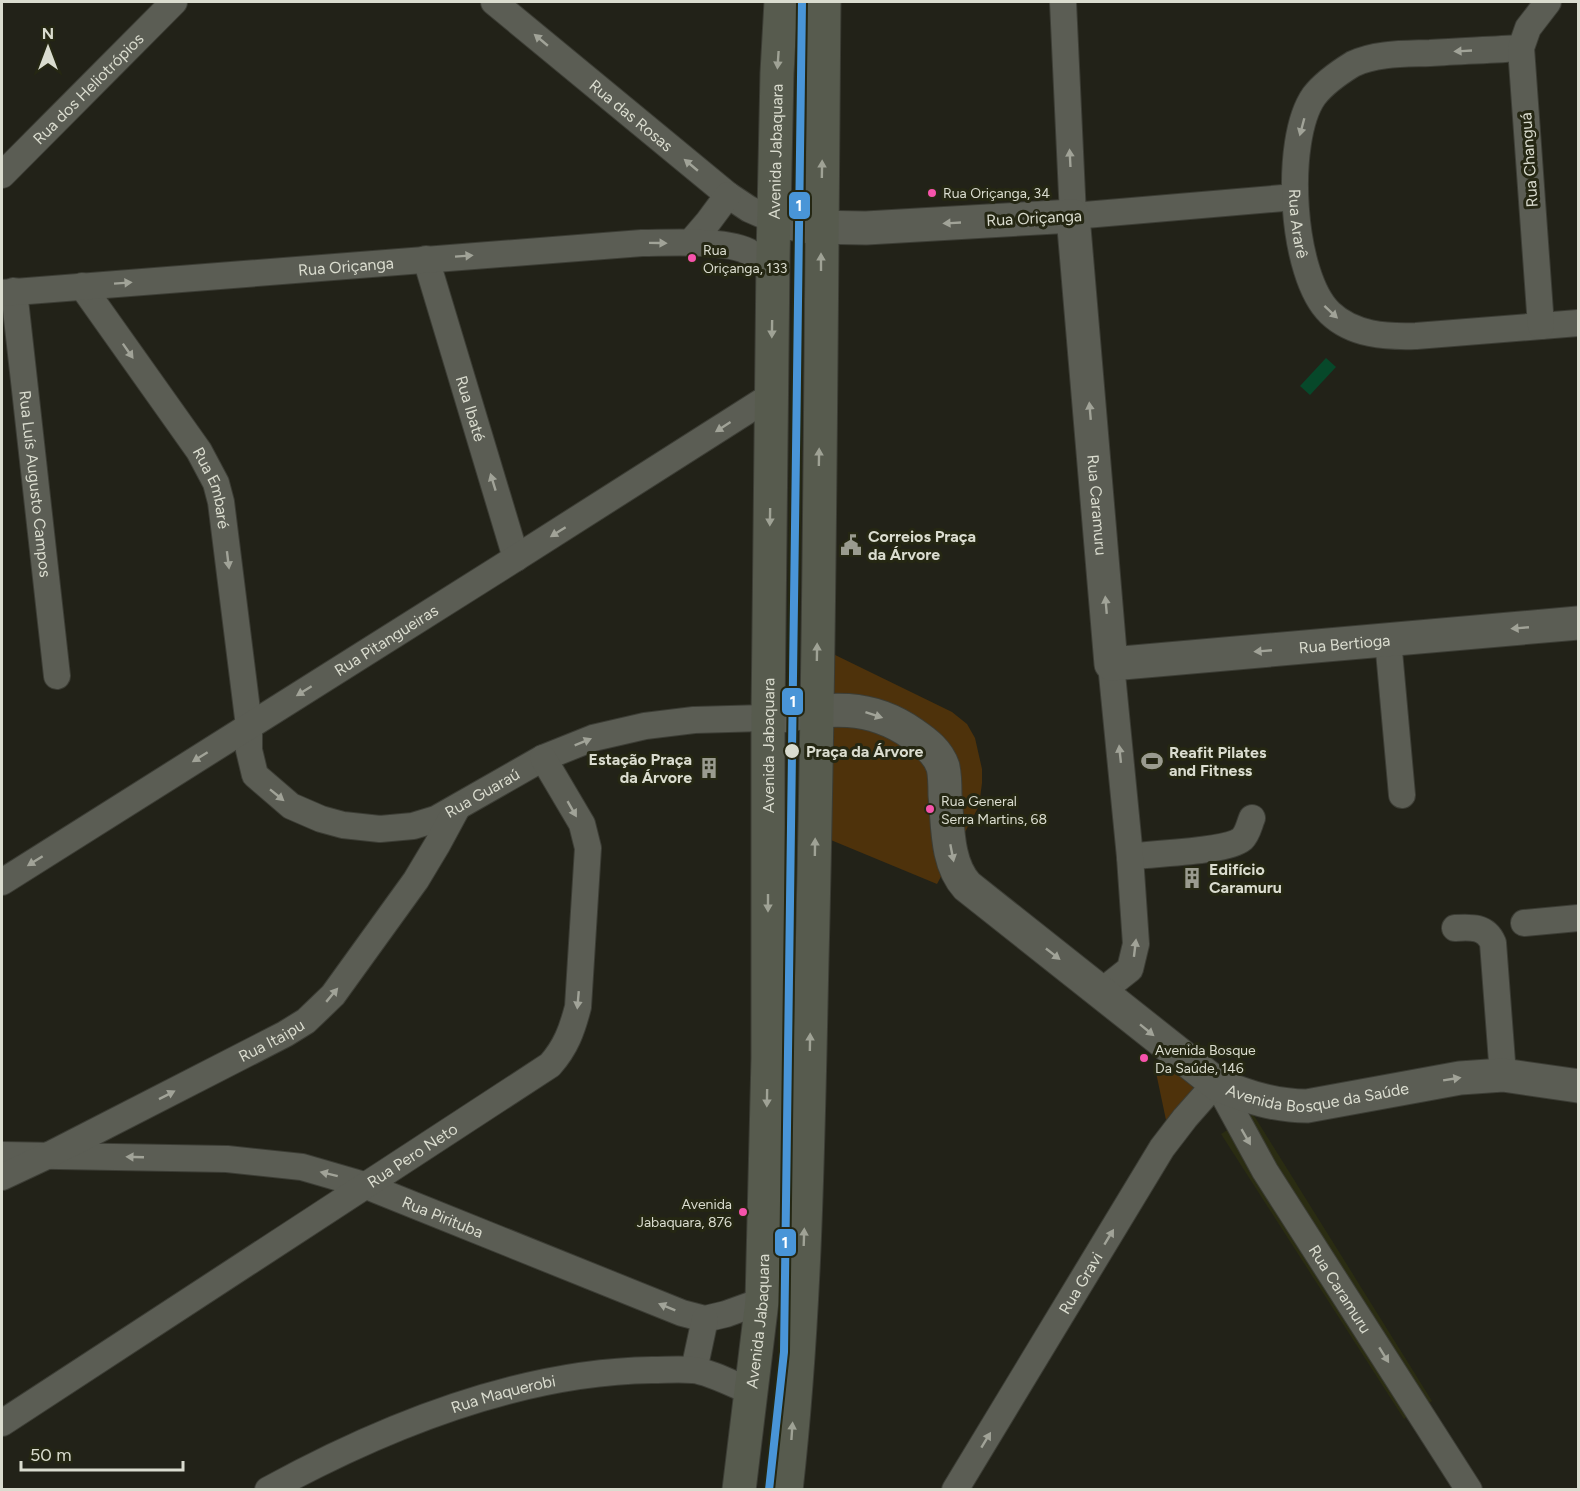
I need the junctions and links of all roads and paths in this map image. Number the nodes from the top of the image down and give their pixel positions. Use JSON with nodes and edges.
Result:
{"nodes":[{"id":1,"x":174,"y":2,"type":"edge"},
{"id":2,"x":494,"y":2,"type":"edge"},
{"id":3,"x":781,"y":2,"type":"edge"},
{"id":4,"x":824,"y":2,"type":"edge"},
{"id":5,"x":1063,"y":2,"type":"edge"},
{"id":6,"x":1548,"y":2,"type":"edge"},
{"id":7,"x":1521,"y":48,"type":"junction"},
{"id":8,"x":2,"y":175,"type":"edge"},
{"id":9,"x":728,"y":195,"type":"junction"},
{"id":10,"x":1295,"y":197,"type":"junction"},
{"id":11,"x":1073,"y":216,"type":"junction"},
{"id":12,"x":774,"y":220,"type":"junction"},
{"id":13,"x":821,"y":228,"type":"junction"},
{"id":14,"x":690,"y":243,"type":"junction"},
{"id":15,"x":426,"y":259,"type":"junction"},
{"id":16,"x":773,"y":271,"type":"junction"},
{"id":17,"x":82,"y":286,"type":"junction"},
{"id":18,"x":8,"y":292,"type":"edge"},
{"id":19,"x":1578,"y":323,"type":"edge"},
{"id":20,"x":1542,"y":326,"type":"junction"},
{"id":21,"x":772,"y":395,"type":"junction"},
{"id":22,"x":516,"y":558,"type":"junction"},
{"id":23,"x":1578,"y":623,"type":"edge"},
{"id":24,"x":1388,"y":640,"type":"junction"},
{"id":25,"x":1111,"y":664,"type":"junction"},
{"id":26,"x":57,"y":676,"type":"dead end"},
{"id":27,"x":816,"y":711,"type":"junction"},
{"id":28,"x":768,"y":718,"type":"junction"},
{"id":29,"x":249,"y":726,"type":"junction"},
{"id":30,"x":543,"y":758,"type":"junction"},
{"id":31,"x":1402,"y":795,"type":"dead end"},
{"id":32,"x":457,"y":807,"type":"junction"},
{"id":33,"x":1252,"y":818,"type":"dead end"},
{"id":34,"x":1130,"y":856,"type":"junction"},
{"id":35,"x":2,"y":882,"type":"edge"},
{"id":36,"x":1578,"y":918,"type":"edge"},
{"id":37,"x":1524,"y":923,"type":"dead end"},
{"id":38,"x":1455,"y":928,"type":"dead end"},
{"id":39,"x":1101,"y":992,"type":"junction"},
{"id":40,"x":1503,"y":1075,"type":"junction"},
{"id":41,"x":1217,"y":1085,"type":"junction"},
{"id":42,"x":1578,"y":1086,"type":"edge"},
{"id":43,"x":51,"y":1154,"type":"junction"},
{"id":44,"x":2,"y":1155,"type":"edge"},
{"id":45,"x":2,"y":1177,"type":"edge"},
{"id":46,"x":364,"y":1185,"type":"junction"},
{"id":47,"x":762,"y":1301,"type":"junction"},
{"id":48,"x":705,"y":1319,"type":"junction"},
{"id":49,"x":694,"y":1370,"type":"junction"},
{"id":50,"x":752,"y":1392,"type":"junction"},
{"id":51,"x":2,"y":1423,"type":"edge"},
{"id":52,"x":966,"y":1484,"type":"edge"},
{"id":53,"x":268,"y":1490,"type":"edge"},
{"id":54,"x":740,"y":1490,"type":"edge"},
{"id":55,"x":786,"y":1490,"type":"edge"},
{"id":56,"x":1469,"y":1490,"type":"edge"}],
"edges":[{"from":1,"to":8,"type":"street","name":"Rua dos Heliotrópios"},
{"from":9,"to":2,"type":"street","name":"Rua das Rosas","one_way":true},
{"from":3,"to":12,"type":"main road","name":"Avenida Jabaquara","one_way":true},
{"from":13,"to":4,"type":"main road","one_way":true},
{"from":11,"to":5,"type":"street","name":"Rua Caramuru","one_way":true},
{"from":6,"to":7,"type":"street","name":"Rua Changuá"},
{"from":7,"to":10,"type":"street","name":"Rua Ararê","one_way":true},
{"from":7,"to":20,"type":"street","name":"Rua Changuá"},
{"from":9,"to":12,"type":"street","name":"Rua das Rosas"},
{"from":9,"to":14,"type":"street"},
{"from":10,"to":11,"type":"street","name":"Rua Oriçanga"},
{"from":10,"to":20,"type":"street","name":"Rua Ararê","one_way":true},
{"from":11,"to":13,"type":"street","name":"Rua Oriçanga","one_way":true},
{"from":25,"to":11,"type":"street","name":"Rua Caramuru","one_way":true},
{"from":12,"to":13,"type":"street","name":"Rua Oriçanga"},
{"from":12,"to":16,"type":"main road","name":"Avenida Jabaquara"},
{"from":27,"to":13,"type":"main road","one_way":true},
{"from":15,"to":14,"type":"street","name":"Rua Oriçanga","one_way":true},
{"from":14,"to":16,"type":"street","name":"Rua Oriçanga"},
{"from":17,"to":15,"type":"street","name":"Rua Oriçanga","one_way":true},
{"from":22,"to":15,"type":"street","name":"Rua Ibaté","one_way":true},
{"from":16,"to":21,"type":"main road","name":"Avenida Jabaquara","one_way":true},
{"from":17,"to":18,"type":"street","name":"Rua Oriçanga"},
{"from":17,"to":29,"type":"street","name":"Rua Embaré","one_way":true},
{"from":18,"to":26,"type":"street","name":"Rua Luís Augusto Campos"},
{"from":19,"to":20,"type":"street","name":"Rua Ararê"},
{"from":21,"to":22,"type":"street","name":"Rua Pitangueiras","one_way":true},
{"from":21,"to":28,"type":"main road","name":"Avenida Jabaquara","one_way":true},
{"from":22,"to":29,"type":"street","name":"Rua Pitangueiras","one_way":true},
{"from":23,"to":24,"type":"street","name":"Rua Bertioga","one_way":true},
{"from":24,"to":25,"type":"street","name":"Rua Bertioga","one_way":true},
{"from":24,"to":31,"type":"street"},
{"from":34,"to":25,"type":"street","name":"Rua Caramuru","one_way":true},
{"from":27,"to":28,"type":"street","name":"Avenida Bosque da Saúde"},
{"from":27,"to":39,"type":"street","name":"Avenida Bosque da Saúde","one_way":true},
{"from":55,"to":27,"type":"main road","one_way":true},
{"from":30,"to":28,"type":"street","name":"Rua Guaraú","one_way":true},
{"from":28,"to":47,"type":"main road","name":"Avenida Jabaquara","one_way":true},
{"from":29,"to":32,"type":"street","name":"Rua Guaraú","one_way":true},
{"from":29,"to":35,"type":"street","name":"Rua Pitangueiras","one_way":true},
{"from":30,"to":32,"type":"street","name":"Rua Guaraú"},
{"from":30,"to":46,"type":"street","name":"Rua Pero Neto","one_way":true},
{"from":43,"to":32,"type":"street","name":"Rua Itaipu","one_way":true},
{"from":33,"to":34,"type":"street"},
{"from":39,"to":34,"type":"street","name":"Rua Caramuru","one_way":true},
{"from":36,"to":37,"type":"street"},
{"from":38,"to":40,"type":"street"},
{"from":39,"to":41,"type":"street","name":"Avenida Bosque da Saúde","one_way":true},
{"from":41,"to":40,"type":"street","name":"Avenida Bosque da Saúde","one_way":true},
{"from":40,"to":42,"type":"street","name":"Avenida Bosque da Saúde"},
{"from":52,"to":41,"type":"street","name":"Rua Gravi","one_way":true},
{"from":41,"to":56,"type":"street","name":"Rua Caramuru","one_way":true},
{"from":43,"to":44,"type":"street","name":"Rua Pirituba"},
{"from":43,"to":45,"type":"street","name":"Rua Itaipu"},
{"from":46,"to":43,"type":"street","name":"Rua Pirituba","one_way":true},
{"from":48,"to":46,"type":"street","name":"Rua Pirituba","one_way":true},
{"from":46,"to":51,"type":"street","name":"Rua Pero Neto"},
{"from":47,"to":48,"type":"street"},
{"from":47,"to":50,"type":"main road","name":"Avenida Jabaquara"},
{"from":48,"to":49,"type":"street"},
{"from":49,"to":50,"type":"street","name":"Rua Maquerobi"},
{"from":49,"to":53,"type":"street","name":"Rua Maquerobi"},
{"from":50,"to":54,"type":"main road","name":"Avenida Jabaquara"}]}
